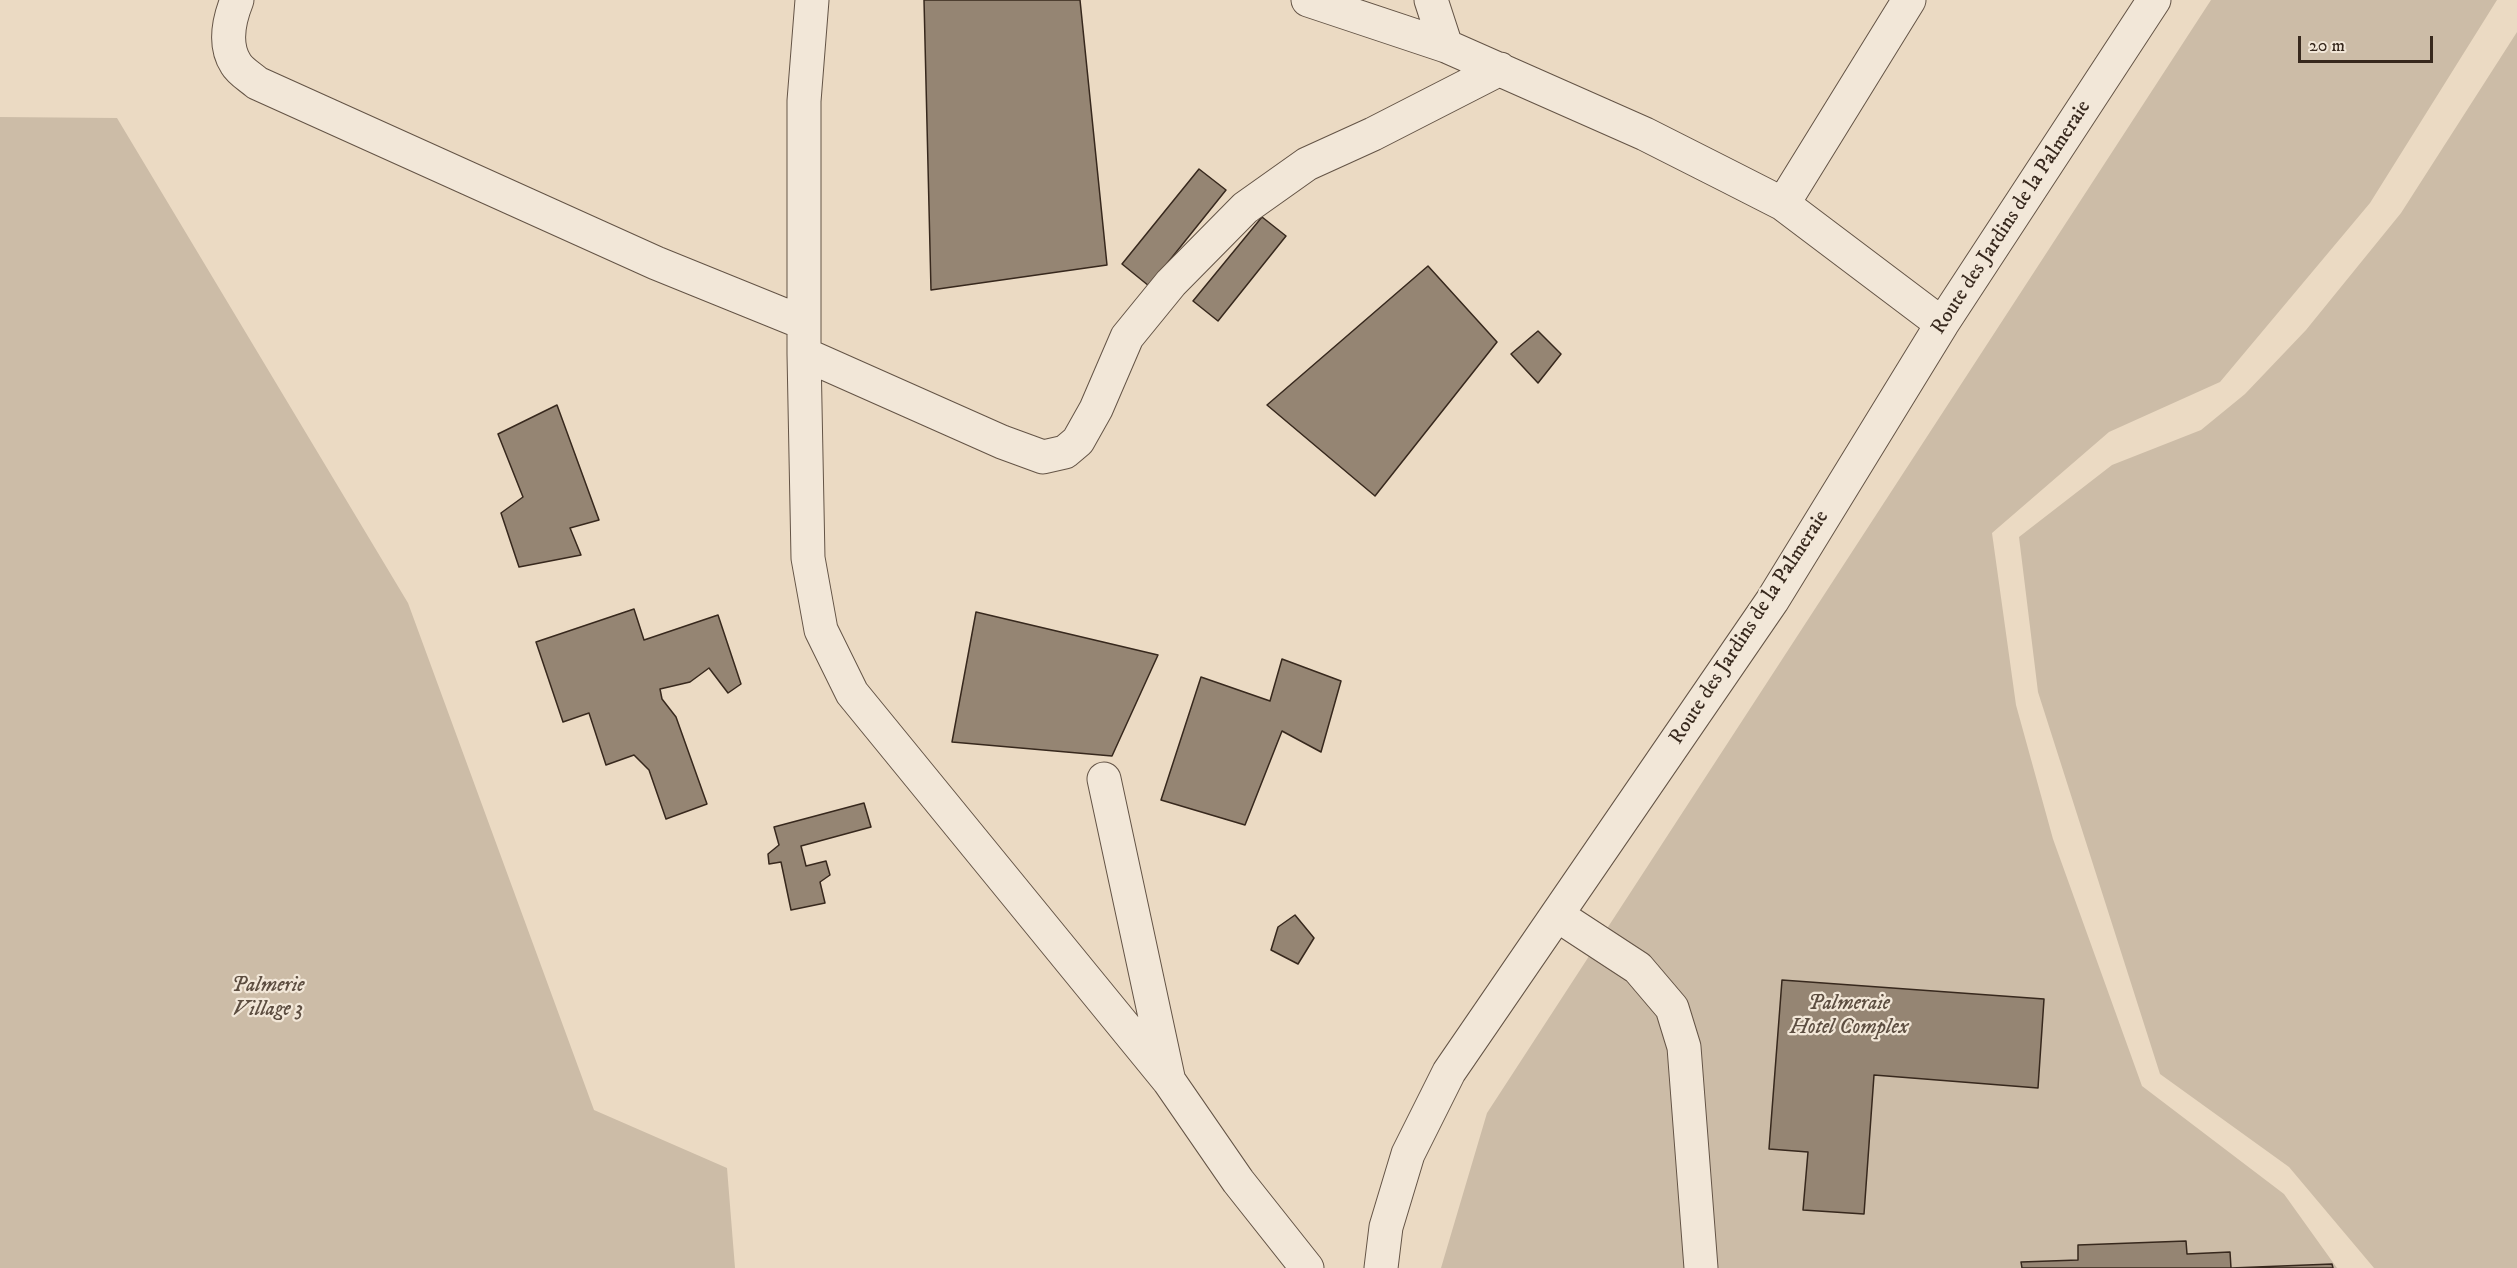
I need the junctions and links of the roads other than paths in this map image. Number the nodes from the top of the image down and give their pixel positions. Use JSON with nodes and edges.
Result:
{"nodes":[{"id":1,"x":237,"y":0,"type":"edge"},
{"id":2,"x":812,"y":0,"type":"edge"},
{"id":3,"x":1308,"y":0,"type":"edge"},
{"id":4,"x":1431,"y":0,"type":"edge"},
{"id":5,"x":1909,"y":0,"type":"edge"},
{"id":6,"x":2154,"y":0,"type":"edge"},
{"id":7,"x":1446,"y":46,"type":"junction"},
{"id":8,"x":1500,"y":69,"type":"junction"},
{"id":9,"x":1783,"y":204,"type":"junction"},
{"id":10,"x":1941,"y":324,"type":"junction"},
{"id":11,"x":804,"y":338,"type":"junction"},
{"id":12,"x":1104,"y":779,"type":"dead end"},
{"id":13,"x":1557,"y":915,"type":"junction"},
{"id":14,"x":1169,"y":1081,"type":"junction"},
{"id":15,"x":1307,"y":1268,"type":"edge"},
{"id":16,"x":1381,"y":1268,"type":"edge"},
{"id":17,"x":1701,"y":1268,"type":"edge"}],
"edges":[{"from":1,"to":11,"type":"street"},
{"from":2,"to":11,"type":"street"},
{"from":3,"to":7,"type":"street"},
{"from":4,"to":7,"type":"street"},
{"from":5,"to":9,"type":"street"},
{"from":6,"to":10,"type":"street","name":"Route des Jardins de la Palmeraie"},
{"from":7,"to":8,"type":"street"},
{"from":8,"to":9,"type":"street"},
{"from":8,"to":11,"type":"street"},
{"from":9,"to":10,"type":"street"},
{"from":10,"to":13,"type":"street","name":"Route des Jardins de la Palmeraie"},
{"from":11,"to":14,"type":"street"},
{"from":12,"to":14,"type":"street"},
{"from":13,"to":16,"type":"street","name":"Route des Jardins de la Palmeraie"},
{"from":13,"to":17,"type":"street"},
{"from":14,"to":15,"type":"street"}]}
